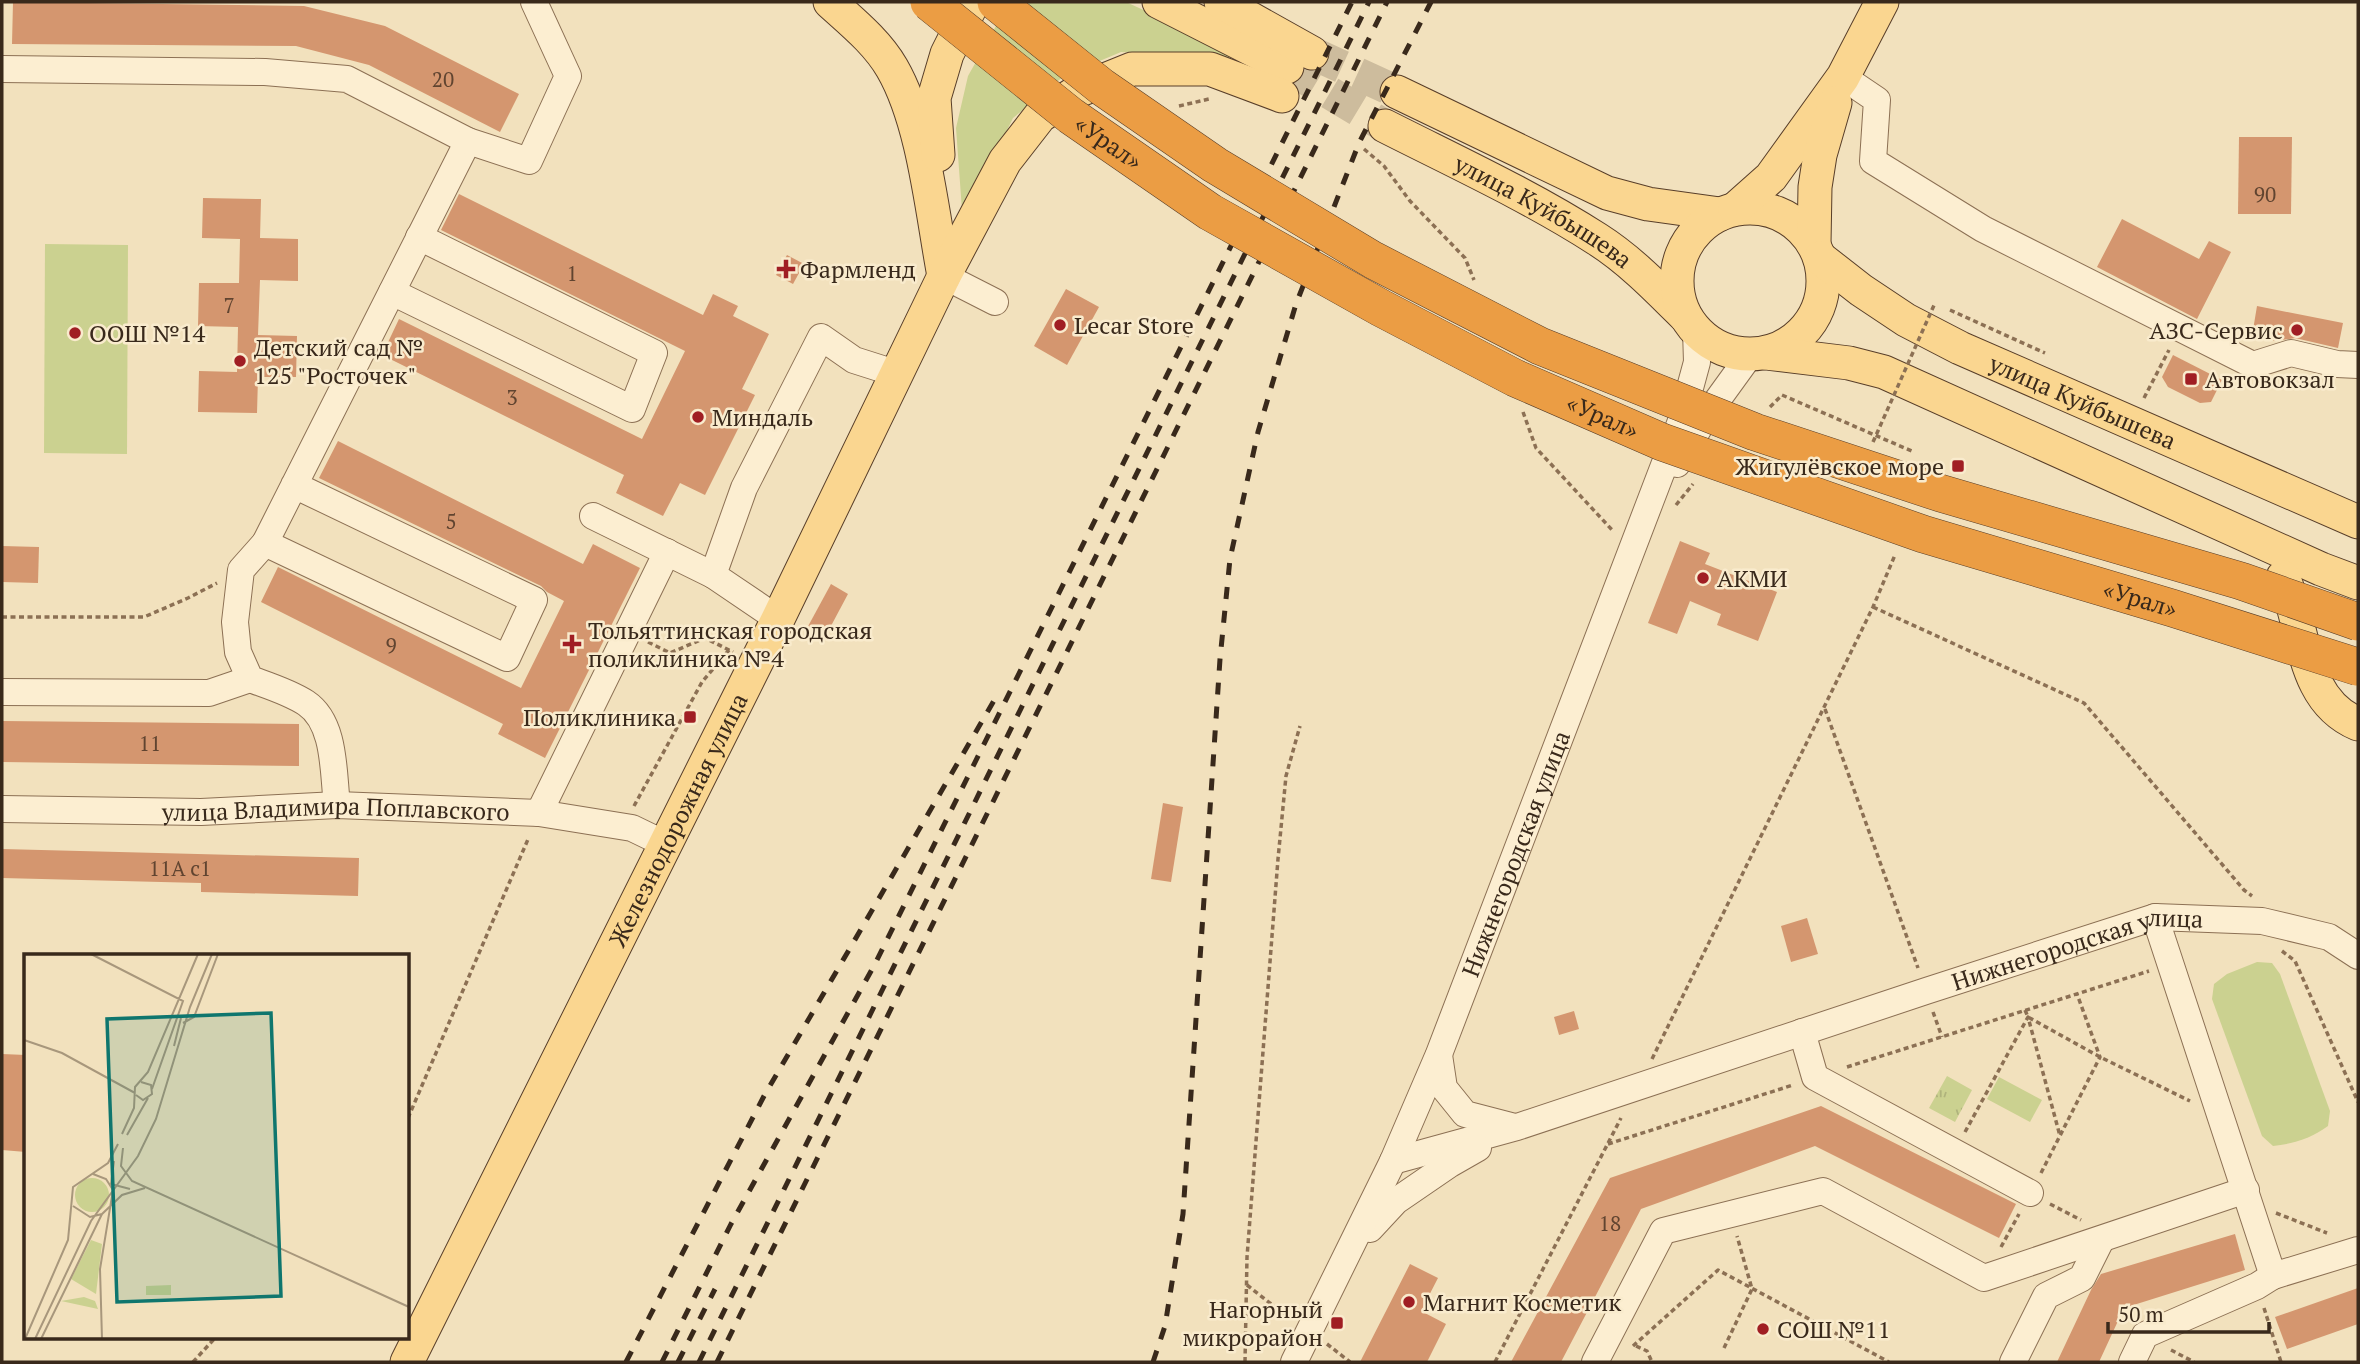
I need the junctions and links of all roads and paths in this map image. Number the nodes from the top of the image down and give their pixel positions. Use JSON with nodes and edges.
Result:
{"nodes":[{"id":1,"x":534,"y":2,"type":"edge"},
{"id":2,"x":830,"y":2,"type":"edge"},
{"id":3,"x":929,"y":2,"type":"edge"},
{"id":4,"x":973,"y":2,"type":"edge"},
{"id":5,"x":996,"y":2,"type":"edge"},
{"id":6,"x":1159,"y":2,"type":"edge"},
{"id":7,"x":1222,"y":2,"type":"edge"},
{"id":8,"x":1882,"y":2,"type":"edge"},
{"id":9,"x":2,"y":69,"type":"edge"},
{"id":10,"x":1294,"y":72,"type":"junction"},
{"id":11,"x":1843,"y":77,"type":"junction"},
{"id":12,"x":1397,"y":92,"type":"tunnel mouth"},
{"id":13,"x":1214,"y":98,"type":"dead end"},
{"id":14,"x":1176,"y":106,"type":"dead end"},
{"id":15,"x":1374,"y":135,"type":"joint"},
{"id":16,"x":468,"y":141,"type":"junction"},
{"id":17,"x":1384,"y":166,"type":"dead end"},
{"id":18,"x":1728,"y":211,"type":"junction"},
{"id":19,"x":419,"y":237,"type":"junction"},
{"id":20,"x":1817,"y":251,"type":"junction"},
{"id":21,"x":944,"y":276,"type":"junction"},
{"id":22,"x":392,"y":292,"type":"junction"},
{"id":23,"x":995,"y":302,"type":"dead end"},
{"id":24,"x":1691,"y":324,"type":"junction"},
{"id":25,"x":2180,"y":329,"type":"junction"},
{"id":26,"x":1758,"y":354,"type":"junction"},
{"id":27,"x":2049,"y":355,"type":"dead end"},
{"id":28,"x":2358,"y":365,"type":"edge"},
{"id":29,"x":898,"y":374,"type":"junction"},
{"id":30,"x":2133,"y":393,"type":"dead end"},
{"id":31,"x":1872,"y":445,"type":"dead end"},
{"id":32,"x":294,"y":485,"type":"junction"},
{"id":33,"x":593,"y":516,"type":"dead end"},
{"id":34,"x":2358,"y":522,"type":"edge"},
{"id":35,"x":1642,"y":523,"type":"junction"},
{"id":36,"x":2256,"y":539,"type":"junction"},
{"id":37,"x":265,"y":542,"type":"junction"},
{"id":38,"x":1900,"y":543,"type":"dead end"},
{"id":39,"x":667,"y":552,"type":"junction"},
{"id":40,"x":241,"y":570,"type":"junction"},
{"id":41,"x":713,"y":575,"type":"junction"},
{"id":42,"x":2358,"y":583,"type":"edge"},
{"id":43,"x":1873,"y":607,"type":"junction"},
{"id":44,"x":2,"y":617,"type":"edge"},
{"id":45,"x":778,"y":619,"type":"junction"},
{"id":46,"x":2358,"y":622,"type":"edge"},
{"id":47,"x":628,"y":631,"type":"junction"},
{"id":48,"x":742,"y":657,"type":"junction"},
{"id":49,"x":2358,"y":667,"type":"edge"},
{"id":50,"x":250,"y":678,"type":"junction"},
{"id":51,"x":2,"y":692,"type":"edge"},
{"id":52,"x":1824,"y":708,"type":"junction"},
{"id":53,"x":2358,"y":724,"type":"edge"},
{"id":54,"x":1300,"y":726,"type":"dead end"},
{"id":55,"x":337,"y":805,"type":"junction"},
{"id":56,"x":2,"y":809,"type":"edge"},
{"id":57,"x":539,"y":813,"type":"junction"},
{"id":58,"x":622,"y":827,"type":"junction"},
{"id":59,"x":666,"y":844,"type":"junction"},
{"id":60,"x":2155,"y":917,"type":"junction"},
{"id":61,"x":2262,"y":921,"type":"junction"},
{"id":62,"x":2358,"y":956,"type":"edge"},
{"id":63,"x":2171,"y":964,"type":"junction"},
{"id":64,"x":1926,"y":991,"type":"junction"},
{"id":65,"x":2077,"y":994,"type":"junction"},
{"id":66,"x":2025,"y":1010,"type":"junction"},
{"id":67,"x":2028,"y":1017,"type":"junction"},
{"id":68,"x":1802,"y":1032,"type":"junction"},
{"id":69,"x":1942,"y":1037,"type":"junction"},
{"id":70,"x":1439,"y":1054,"type":"junction"},
{"id":71,"x":2100,"y":1057,"type":"junction"},
{"id":72,"x":1815,"y":1077,"type":"junction"},
{"id":73,"x":1637,"y":1087,"type":"junction"},
{"id":74,"x":2358,"y":1102,"type":"edge"},
{"id":75,"x":410,"y":1113,"type":"edge"},
{"id":76,"x":2221,"y":1116,"type":"junction"},
{"id":77,"x":1517,"y":1128,"type":"junction"},
{"id":78,"x":2060,"y":1136,"type":"junction"},
{"id":79,"x":1608,"y":1144,"type":"junction"},
{"id":80,"x":1954,"y":1153,"type":"junction"},
{"id":81,"x":1394,"y":1161,"type":"junction"},
{"id":82,"x":2030,"y":1194,"type":"junction"},
{"id":83,"x":2248,"y":1196,"type":"junction"},
{"id":84,"x":1731,"y":1214,"type":"junction"},
{"id":85,"x":2334,"y":1236,"type":"dead end"},
{"id":86,"x":2106,"y":1238,"type":"junction"},
{"id":87,"x":1352,"y":1248,"type":"junction"},
{"id":88,"x":2358,"y":1250,"type":"edge"},
{"id":89,"x":1983,"y":1278,"type":"junction"},
{"id":90,"x":2265,"y":1281,"type":"junction"},
{"id":91,"x":1752,"y":1289,"type":"junction"},
{"id":92,"x":213,"y":1340,"type":"edge"},
{"id":93,"x":1724,"y":1348,"type":"dead end"},
{"id":94,"x":193,"y":1362,"type":"edge"},
{"id":95,"x":407,"y":1362,"type":"edge"},
{"id":96,"x":1245,"y":1362,"type":"edge"},
{"id":97,"x":1294,"y":1362,"type":"edge"},
{"id":98,"x":1495,"y":1362,"type":"edge"},
{"id":99,"x":1595,"y":1362,"type":"edge"},
{"id":100,"x":1652,"y":1362,"type":"edge"},
{"id":101,"x":1889,"y":1362,"type":"edge"},
{"id":102,"x":2013,"y":1362,"type":"edge"},
{"id":103,"x":2132,"y":1362,"type":"edge"},
{"id":104,"x":2281,"y":1362,"type":"edge"}],
"edges":[{"from":1,"to":16,"type":"street"},
{"from":2,"to":21,"type":"main road"},
{"from":3,"to":49,"type":"highway","name":"«Урал»","bridge":true},
{"from":4,"to":21,"type":"main road"},
{"from":5,"to":46,"type":"highway","name":"«Урал»","bridge":true},
{"from":6,"to":10,"type":"main road"},
{"from":7,"to":10,"type":"main road"},
{"from":8,"to":11,"type":"main road"},
{"from":9,"to":16,"type":"street"},
{"from":10,"to":21,"type":"main road","name":"Железнодорожная улица"},
{"from":11,"to":18,"type":"main road"},
{"from":11,"to":20,"type":"main road"},
{"from":11,"to":25,"type":"street"},
{"from":12,"to":18,"type":"main road","name":"улица Куйбышева"},
{"from":13,"to":14,"type":"path"},
{"from":15,"to":17,"type":"path"},
{"from":15,"to":24,"type":"main road","name":"улица Куйбышева"},
{"from":16,"to":19,"type":"street"},
{"from":18,"to":20,"type":"main road"},
{"from":18,"to":24,"type":"main road"},
{"from":19,"to":22,"type":"street"},
{"from":19,"to":22,"type":"street"},
{"from":20,"to":26,"type":"main road"},
{"from":20,"to":34,"type":"main road","name":"улица Куйбышева"},
{"from":21,"to":23,"type":"street"},
{"from":21,"to":29,"type":"main road","name":"Железнодорожная улица"},
{"from":22,"to":32,"type":"street"},
{"from":24,"to":26,"type":"main road"},
{"from":24,"to":35,"type":"street","name":"Нижнегородская улица"},
{"from":25,"to":28,"type":"street"},
{"from":25,"to":30,"type":"path"},
{"from":26,"to":35,"type":"street"},
{"from":26,"to":36,"type":"main road"},
{"from":27,"to":31,"type":"path","bridge":true},
{"from":29,"to":41,"type":"street"},
{"from":29,"to":45,"type":"main road","name":"Железнодорожная улица"},
{"from":32,"to":37,"type":"street"},
{"from":32,"to":37,"type":"street"},
{"from":33,"to":39,"type":"street"},
{"from":35,"to":70,"type":"street","name":"Нижнегородская улица"},
{"from":36,"to":42,"type":"main road"},
{"from":36,"to":53,"type":"main road"},
{"from":37,"to":40,"type":"street"},
{"from":38,"to":43,"type":"path"},
{"from":39,"to":41,"type":"street"},
{"from":39,"to":47,"type":"street"},
{"from":40,"to":44,"type":"path"},
{"from":40,"to":50,"type":"street"},
{"from":41,"to":45,"type":"street"},
{"from":43,"to":52,"type":"path"},
{"from":43,"to":61,"type":"path"},
{"from":45,"to":48,"type":"main road","name":"Железнодорожная улица"},
{"from":47,"to":48,"type":"path"},
{"from":47,"to":57,"type":"street"},
{"from":48,"to":58,"type":"path"},
{"from":48,"to":59,"type":"main road","name":"Железнодорожная улица"},
{"from":50,"to":51,"type":"street"},
{"from":50,"to":55,"type":"street"},
{"from":52,"to":64,"type":"path"},
{"from":52,"to":73,"type":"path"},
{"from":54,"to":96,"type":"path"},
{"from":55,"to":56,"type":"street","name":"улица Владимира Поплавского"},
{"from":55,"to":57,"type":"street","name":"улица Владимира Поплавского"},
{"from":57,"to":58,"type":"street","name":"улица Владимира Поплавского"},
{"from":57,"to":75,"type":"path"},
{"from":58,"to":59,"type":"street","name":"улица Владимира Поплавского"},
{"from":59,"to":95,"type":"main road","name":"Железнодорожная улица"},
{"from":60,"to":61,"type":"street","name":"Нижнегородская улица"},
{"from":60,"to":63,"type":"street"},
{"from":60,"to":64,"type":"street","name":"Нижнегородская улица"},
{"from":61,"to":62,"type":"street","name":"Нижнегородская улица"},
{"from":61,"to":74,"type":"path"},
{"from":63,"to":65,"type":"path"},
{"from":63,"to":76,"type":"street"},
{"from":64,"to":68,"type":"street","name":"Нижнегородская улица"},
{"from":64,"to":69,"type":"path"},
{"from":65,"to":66,"type":"path"},
{"from":65,"to":71,"type":"path"},
{"from":66,"to":67,"type":"path"},
{"from":66,"to":69,"type":"path"},
{"from":67,"to":71,"type":"path"},
{"from":67,"to":78,"type":"path"},
{"from":67,"to":80,"type":"path"},
{"from":68,"to":72,"type":"street"},
{"from":68,"to":73,"type":"street","name":"Нижнегородская улица"},
{"from":69,"to":72,"type":"path"},
{"from":70,"to":77,"type":"street"},
{"from":70,"to":81,"type":"street","name":"Нижнегородская улица"},
{"from":71,"to":76,"type":"path"},
{"from":71,"to":78,"type":"path"},
{"from":72,"to":79,"type":"path"},
{"from":72,"to":80,"type":"street"},
{"from":73,"to":77,"type":"street","name":"Нижнегородская улица"},
{"from":73,"to":79,"type":"path"},
{"from":76,"to":83,"type":"street"},
{"from":77,"to":81,"type":"street"},
{"from":77,"to":87,"type":"street"},
{"from":78,"to":82,"type":"path"},
{"from":79,"to":98,"type":"path"},
{"from":80,"to":82,"type":"street"},
{"from":81,"to":87,"type":"street","name":"Нижнегородская улица"},
{"from":82,"to":86,"type":"path"},
{"from":82,"to":89,"type":"path"},
{"from":83,"to":85,"type":"path"},
{"from":83,"to":86,"type":"street"},
{"from":83,"to":90,"type":"street"},
{"from":84,"to":89,"type":"street"},
{"from":84,"to":91,"type":"path"},
{"from":84,"to":99,"type":"street"},
{"from":86,"to":89,"type":"street"},
{"from":86,"to":102,"type":"street"},
{"from":87,"to":97,"type":"street","name":"Нижнегородская улица"},
{"from":88,"to":90,"type":"street"},
{"from":90,"to":103,"type":"street"},
{"from":90,"to":104,"type":"path"},
{"from":91,"to":93,"type":"path"},
{"from":91,"to":100,"type":"path"},
{"from":91,"to":101,"type":"path"},
{"from":92,"to":94,"type":"path"}]}
